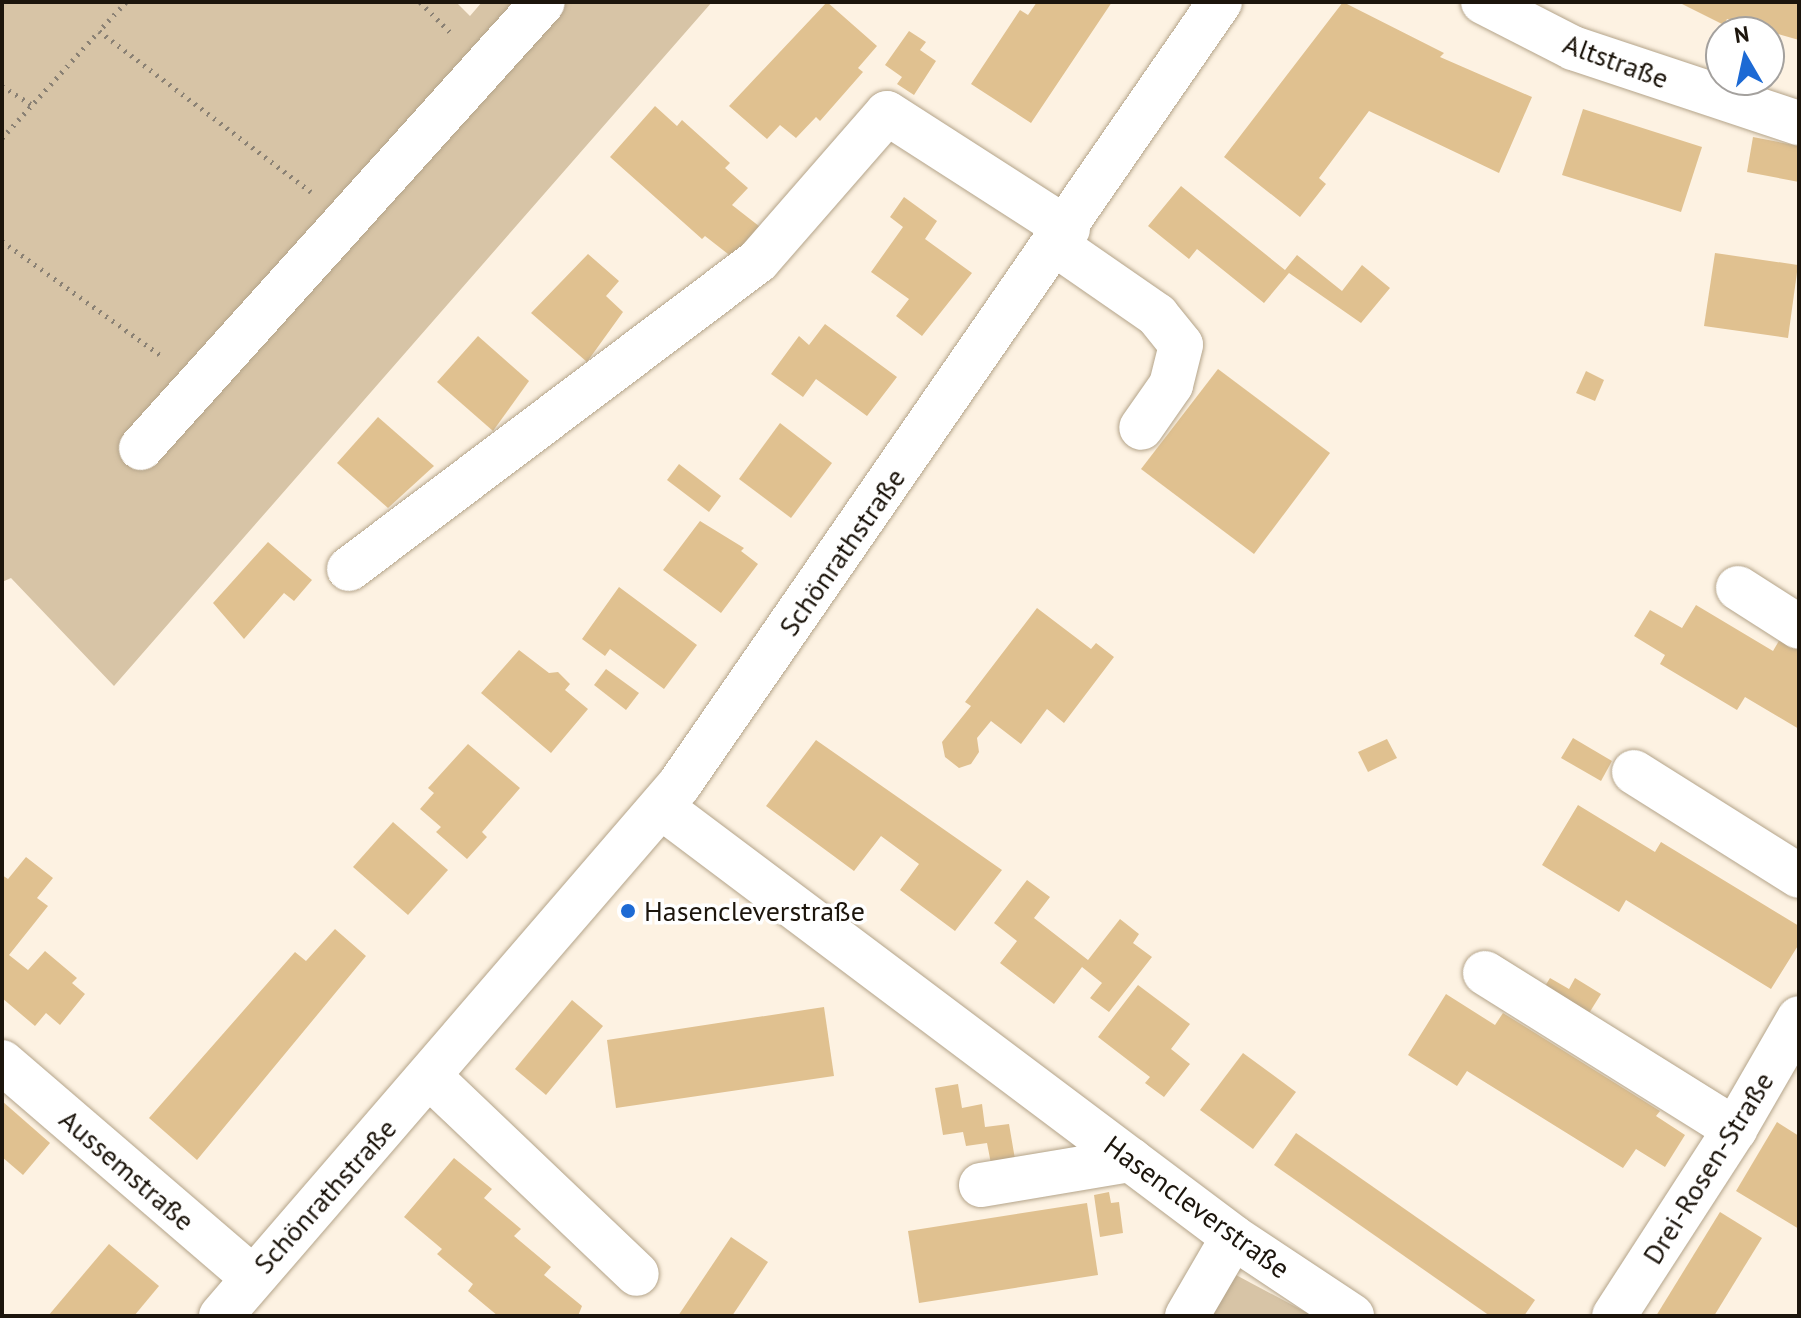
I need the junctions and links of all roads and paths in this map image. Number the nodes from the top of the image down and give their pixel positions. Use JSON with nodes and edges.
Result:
{"nodes":[{"id":1,"x":126,"y":2,"type":"edge"},
{"id":2,"x":543,"y":2,"type":"edge"},
{"id":3,"x":1220,"y":2,"type":"edge"},
{"id":4,"x":1483,"y":2,"type":"edge"},
{"id":5,"x":99,"y":31,"type":"junction"},
{"id":6,"x":2,"y":86,"type":"edge"},
{"id":7,"x":32,"y":105,"type":"junction"},
{"id":8,"x":1799,"y":123,"type":"edge"},
{"id":9,"x":2,"y":138,"type":"edge"},
{"id":10,"x":347,"y":219,"type":"junction"},
{"id":11,"x":1062,"y":237,"type":"junction"},
{"id":12,"x":2,"y":241,"type":"edge"},
{"id":13,"x":199,"y":384,"type":"junction"},
{"id":14,"x":1141,"y":428,"type":"dead end"},
{"id":15,"x":141,"y":448,"type":"dead end"},
{"id":16,"x":349,"y":569,"type":"dead end"},
{"id":17,"x":1738,"y":588,"type":"dead end"},
{"id":18,"x":1799,"y":627,"type":"edge"},
{"id":19,"x":1634,"y":772,"type":"dead end"},
{"id":20,"x":661,"y":807,"type":"junction"},
{"id":21,"x":1799,"y":876,"type":"edge"},
{"id":22,"x":1485,"y":973,"type":"dead end"},
{"id":23,"x":1799,"y":1018,"type":"edge"},
{"id":24,"x":2,"y":1062,"type":"edge"},
{"id":25,"x":431,"y":1078,"type":"junction"},
{"id":26,"x":1735,"y":1129,"type":"junction"},
{"id":27,"x":1131,"y":1160,"type":"junction"},
{"id":28,"x":981,"y":1185,"type":"dead end"},
{"id":29,"x":1233,"y":1237,"type":"junction"},
{"id":30,"x":637,"y":1274,"type":"dead end"},
{"id":31,"x":252,"y":1277,"type":"junction"},
{"id":32,"x":221,"y":1316,"type":"edge"},
{"id":33,"x":1187,"y":1316,"type":"edge"},
{"id":34,"x":1352,"y":1316,"type":"edge"},
{"id":35,"x":1614,"y":1316,"type":"edge"}],
"edges":[{"from":1,"to":5,"type":"path"},
{"from":2,"to":10,"type":"street"},
{"from":3,"to":11,"type":"street","name":"Schönrathstraße"},
{"from":4,"to":8,"type":"street","name":"Altstraße"},
{"from":5,"to":7,"type":"path"},
{"from":5,"to":10,"type":"path"},
{"from":6,"to":7,"type":"path"},
{"from":7,"to":9,"type":"path"},
{"from":10,"to":13,"type":"street"},
{"from":11,"to":14,"type":"street"},
{"from":11,"to":16,"type":"street"},
{"from":11,"to":20,"type":"street","name":"Schönrathstraße"},
{"from":12,"to":13,"type":"path"},
{"from":13,"to":15,"type":"street"},
{"from":17,"to":18,"type":"street"},
{"from":19,"to":21,"type":"street"},
{"from":20,"to":25,"type":"street","name":"Schönrathstraße"},
{"from":20,"to":27,"type":"street","name":"Hasencleverstraße"},
{"from":22,"to":26,"type":"street"},
{"from":23,"to":26,"type":"street","name":"Drei-Rosen-Straße"},
{"from":24,"to":31,"type":"street","name":"Aussemstraße"},
{"from":25,"to":30,"type":"street"},
{"from":25,"to":31,"type":"street","name":"Schönrathstraße"},
{"from":26,"to":35,"type":"street","name":"Drei-Rosen-Straße"},
{"from":27,"to":28,"type":"street"},
{"from":27,"to":29,"type":"street","name":"Hasencleverstraße"},
{"from":29,"to":33,"type":"street"},
{"from":29,"to":34,"type":"street","name":"Hasencleverstraße"},
{"from":31,"to":32,"type":"street","name":"Schönrathstraße"}]}
